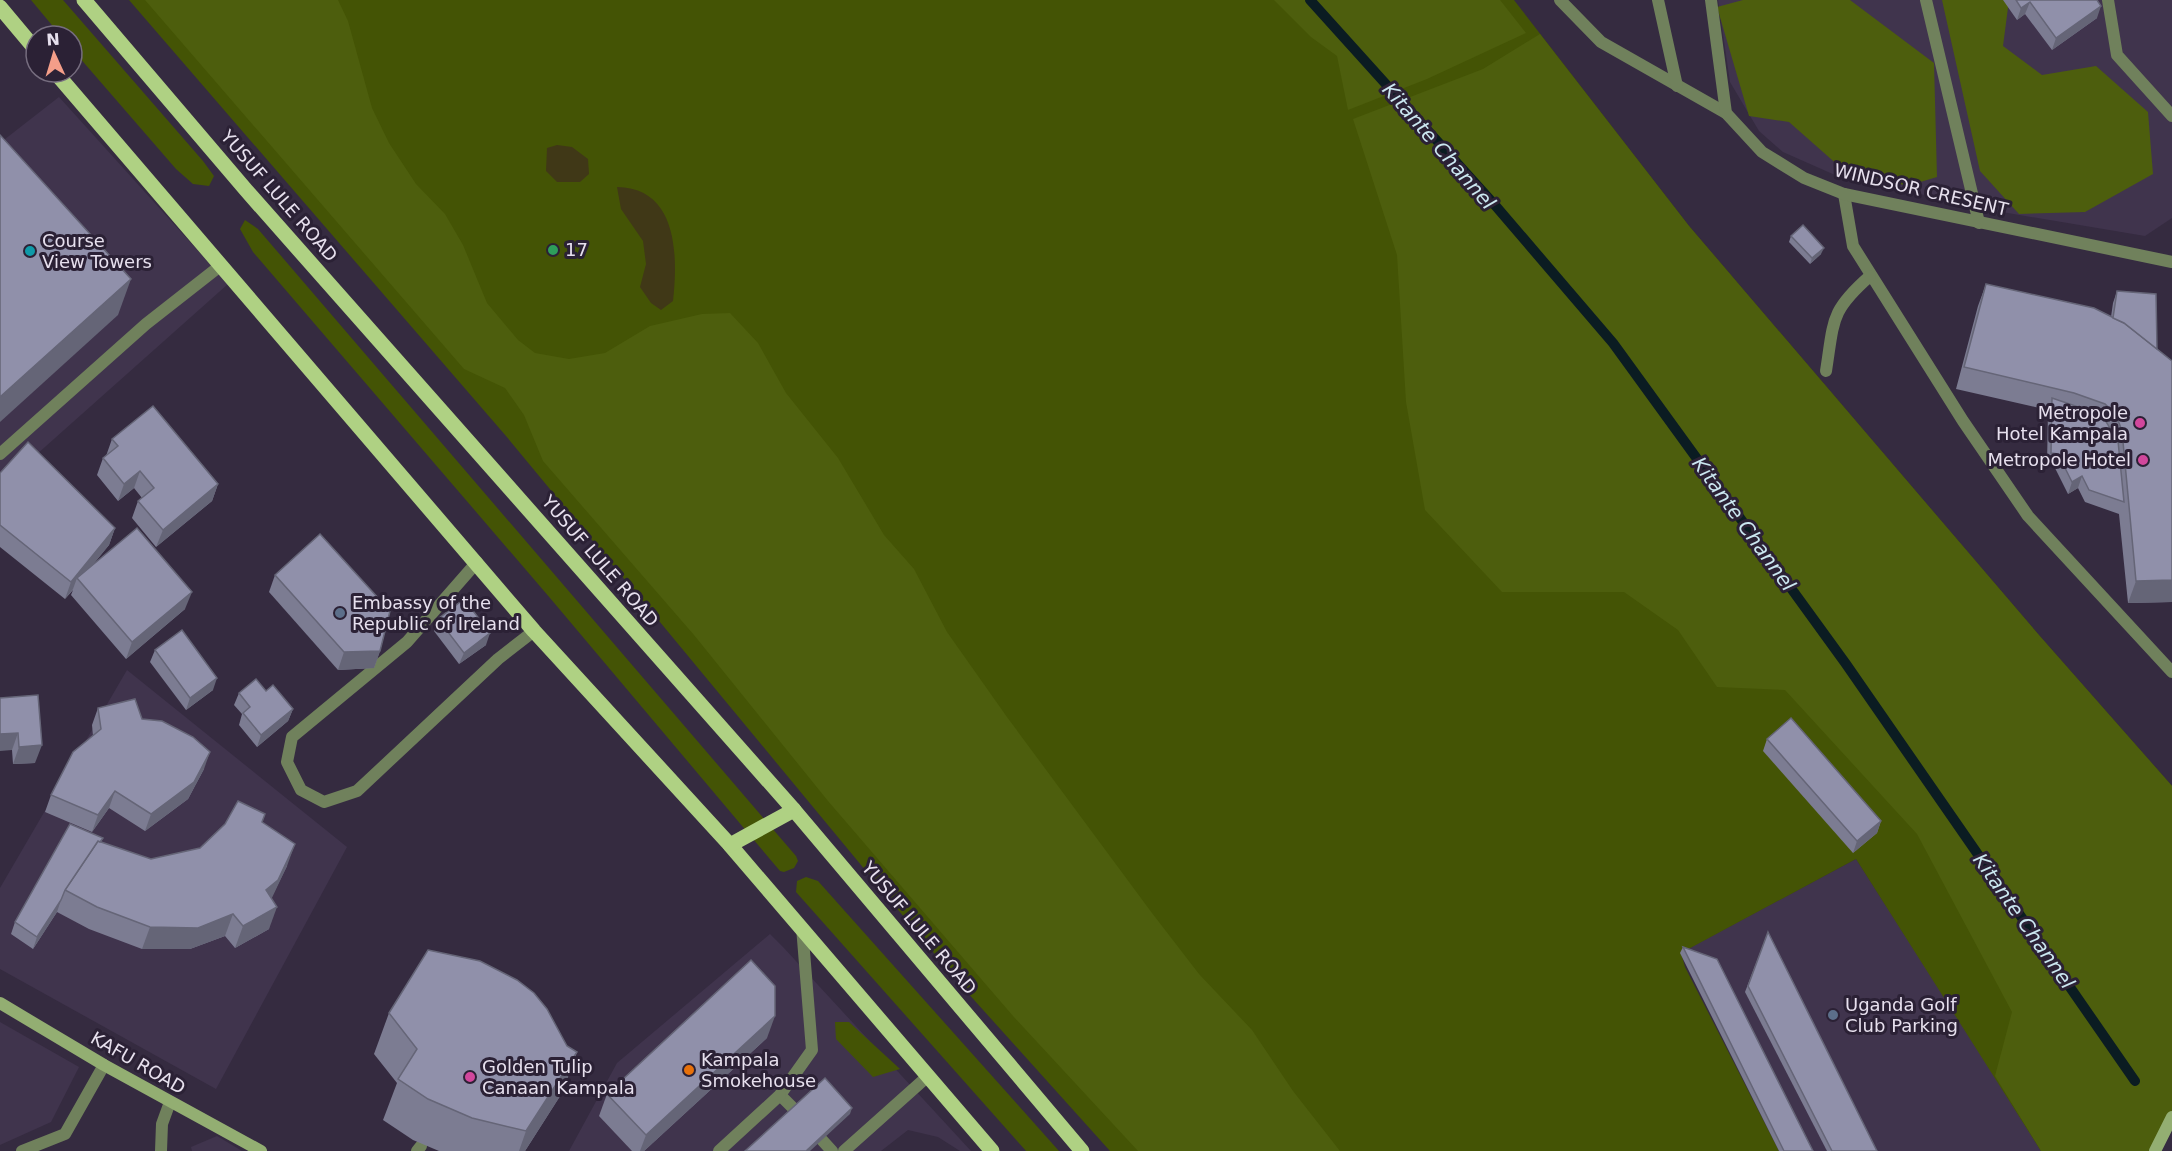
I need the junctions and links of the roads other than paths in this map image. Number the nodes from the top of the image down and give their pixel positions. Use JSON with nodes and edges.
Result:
{"nodes":[{"id":1,"x":84,"y":0,"type":"edge"},
{"id":2,"x":1560,"y":0,"type":"edge"},
{"id":3,"x":1658,"y":0,"type":"edge"},
{"id":4,"x":1711,"y":0,"type":"edge"},
{"id":5,"x":1926,"y":0,"type":"edge"},
{"id":6,"x":2108,"y":0,"type":"edge"},
{"id":7,"x":0,"y":7,"type":"edge"},
{"id":8,"x":24,"y":36,"type":"edge"},
{"id":9,"x":65,"y":84,"type":"edge"},
{"id":10,"x":1677,"y":86,"type":"junction"},
{"id":11,"x":1726,"y":113,"type":"junction"},
{"id":12,"x":2172,"y":116,"type":"edge"},
{"id":13,"x":1844,"y":194,"type":"junction"},
{"id":14,"x":1979,"y":223,"type":"junction"},
{"id":15,"x":2172,"y":262,"type":"edge"},
{"id":16,"x":219,"y":266,"type":"junction"},
{"id":17,"x":1870,"y":276,"type":"junction"},
{"id":18,"x":1826,"y":371,"type":"dead end"},
{"id":19,"x":0,"y":454,"type":"edge"},
{"id":20,"x":477,"y":562,"type":"junction"},
{"id":21,"x":534,"y":631,"type":"junction"},
{"id":22,"x":2172,"y":672,"type":"edge"},
{"id":23,"x":794,"y":810,"type":"junction"},
{"id":24,"x":730,"y":845,"type":"junction"},
{"id":25,"x":802,"y":927,"type":"junction"},
{"id":26,"x":0,"y":1003,"type":"edge"},
{"id":27,"x":104,"y":1065,"type":"junction"},
{"id":28,"x":928,"y":1076,"type":"junction"},
{"id":29,"x":780,"y":1095,"type":"junction"},
{"id":30,"x":170,"y":1102,"type":"junction"},
{"id":31,"x":794,"y":1109,"type":"edge"},
{"id":32,"x":2172,"y":1118,"type":"edge"},
{"id":33,"x":822,"y":1140,"type":"edge"},
{"id":34,"x":22,"y":1151,"type":"edge"},
{"id":35,"x":162,"y":1151,"type":"edge"},
{"id":36,"x":261,"y":1151,"type":"edge"},
{"id":37,"x":719,"y":1151,"type":"edge"},
{"id":38,"x":832,"y":1151,"type":"edge"},
{"id":39,"x":844,"y":1151,"type":"edge"},
{"id":40,"x":992,"y":1151,"type":"edge"},
{"id":41,"x":1082,"y":1151,"type":"edge"},
{"id":42,"x":2155,"y":1151,"type":"edge"}],
"edges":[{"from":1,"to":23,"type":"main road","name":"YUSUF LULE ROAD"},
{"from":2,"to":10,"type":"street","name":"WINDSOR CRESENT"},
{"from":3,"to":10,"type":"street"},
{"from":4,"to":11,"type":"street"},
{"from":5,"to":14,"type":"street"},
{"from":6,"to":12,"type":"street"},
{"from":7,"to":8,"type":"main road"},
{"from":9,"to":16,"type":"main road"},
{"from":10,"to":11,"type":"street","name":"WINDSOR CRESENT"},
{"from":11,"to":13,"type":"street","name":"WINDSOR CRESENT"},
{"from":13,"to":14,"type":"street","name":"WINDSOR CRESENT"},
{"from":13,"to":17,"type":"street"},
{"from":14,"to":15,"type":"street","name":"WINDSOR CRESENT"},
{"from":16,"to":19,"type":"street"},
{"from":16,"to":20,"type":"main road"},
{"from":17,"to":18,"type":"street"},
{"from":17,"to":22,"type":"street"},
{"from":20,"to":21,"type":"main road"},
{"from":20,"to":21,"type":"street"},
{"from":21,"to":24,"type":"main road"},
{"from":23,"to":24,"type":"main road"},
{"from":23,"to":41,"type":"main road","name":"YUSUF LULE ROAD"},
{"from":24,"to":25,"type":"main road"},
{"from":25,"to":28,"type":"main road"},
{"from":25,"to":29,"type":"street"},
{"from":26,"to":27,"type":"main road","name":"KAFU ROAD"},
{"from":27,"to":30,"type":"main road","name":"KAFU ROAD"},
{"from":27,"to":34,"type":"street"},
{"from":28,"to":39,"type":"street"},
{"from":28,"to":40,"type":"main road"},
{"from":29,"to":31,"type":"street"},
{"from":29,"to":37,"type":"street"},
{"from":30,"to":35,"type":"street"},
{"from":30,"to":36,"type":"main road","name":"KAFU ROAD"},
{"from":32,"to":42,"type":"main road"},
{"from":33,"to":38,"type":"street"}]}
